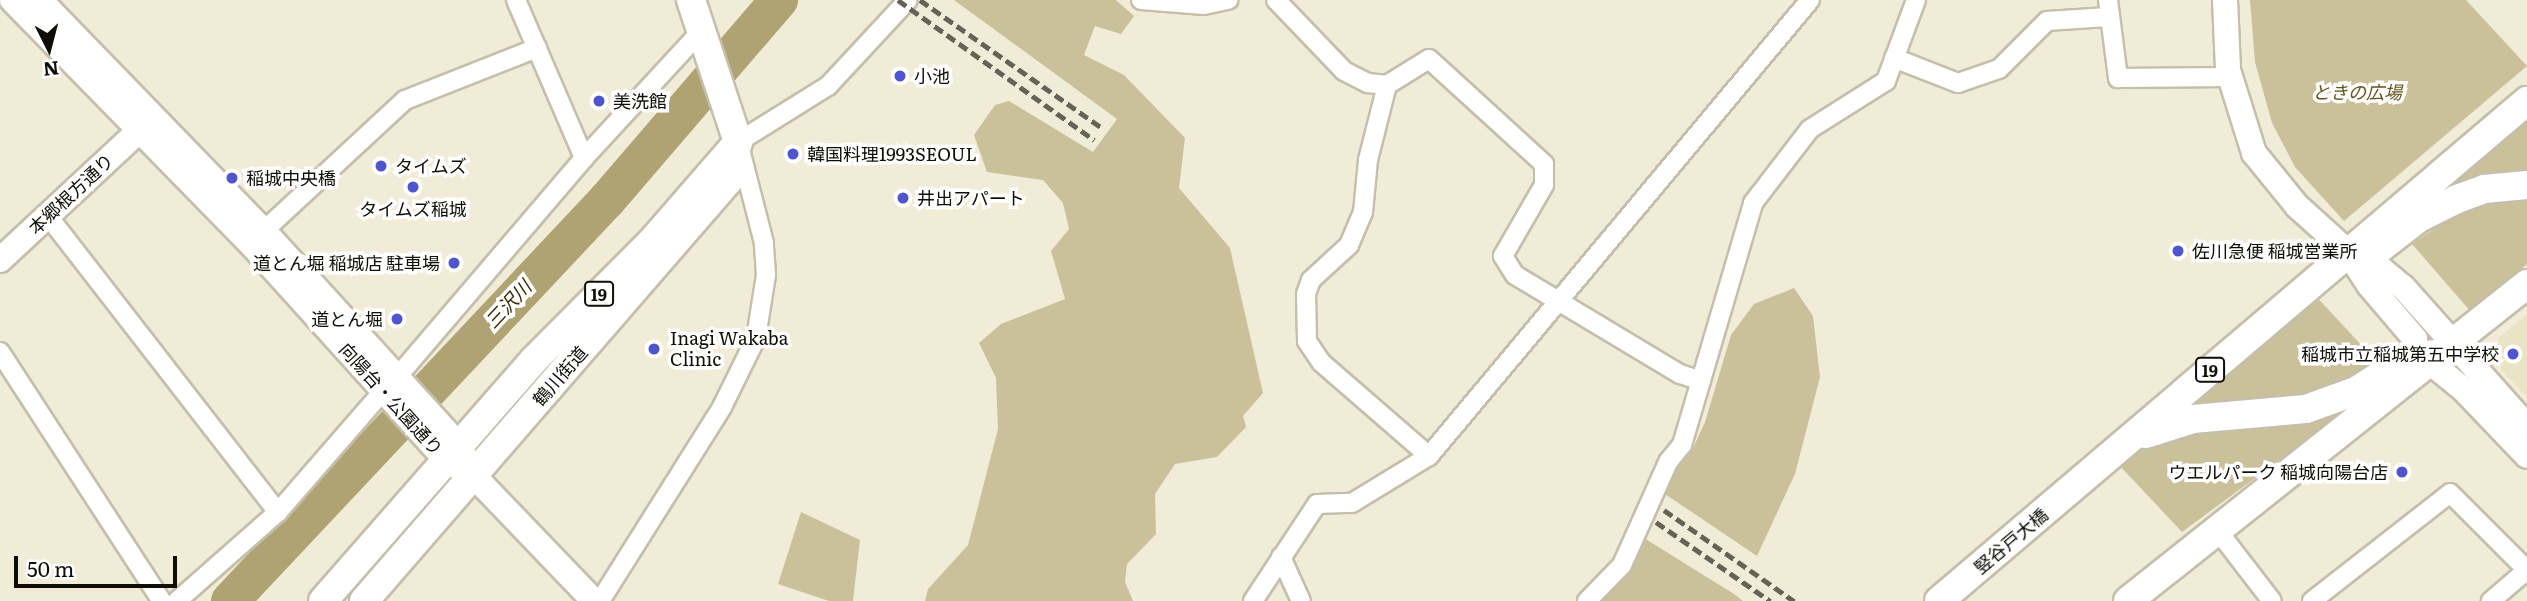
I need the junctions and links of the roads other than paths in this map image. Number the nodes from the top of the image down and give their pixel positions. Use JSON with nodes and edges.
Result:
{"nodes":[{"id":1,"x":12,"y":0,"type":"edge"},
{"id":2,"x":40,"y":0,"type":"edge"},
{"id":3,"x":516,"y":0,"type":"edge"},
{"id":4,"x":691,"y":0,"type":"edge"},
{"id":5,"x":908,"y":0,"type":"edge"},
{"id":6,"x":1141,"y":0,"type":"edge"},
{"id":7,"x":1228,"y":0,"type":"edge"},
{"id":8,"x":1276,"y":0,"type":"edge"},
{"id":9,"x":1810,"y":0,"type":"edge"},
{"id":10,"x":1916,"y":0,"type":"edge"},
{"id":11,"x":2225,"y":0,"type":"edge"},
{"id":12,"x":2108,"y":8,"type":"edge"},
{"id":13,"x":703,"y":36,"type":"junction"},
{"id":14,"x":537,"y":48,"type":"junction"},
{"id":15,"x":1894,"y":58,"type":"junction"},
{"id":16,"x":2230,"y":77,"type":"junction"},
{"id":17,"x":1387,"y":85,"type":"junction"},
{"id":18,"x":2527,"y":101,"type":"edge"},
{"id":19,"x":141,"y":129,"type":"junction"},
{"id":20,"x":738,"y":142,"type":"junction"},
{"id":21,"x":2255,"y":153,"type":"junction"},
{"id":22,"x":584,"y":159,"type":"junction"},
{"id":23,"x":2527,"y":185,"type":"edge"},
{"id":24,"x":48,"y":216,"type":"junction"},
{"id":25,"x":257,"y":237,"type":"junction"},
{"id":26,"x":2361,"y":258,"type":"junction"},
{"id":27,"x":0,"y":260,"type":"edge"},
{"id":28,"x":2527,"y":284,"type":"edge"},
{"id":29,"x":1561,"y":304,"type":"junction"},
{"id":30,"x":0,"y":352,"type":"edge"},
{"id":31,"x":2444,"y":355,"type":"junction"},
{"id":32,"x":1701,"y":382,"type":"junction"},
{"id":33,"x":396,"y":389,"type":"junction"},
{"id":34,"x":2527,"y":426,"type":"edge"},
{"id":35,"x":2527,"y":444,"type":"edge"},
{"id":36,"x":2119,"y":449,"type":"junction"},
{"id":37,"x":453,"y":453,"type":"junction"},
{"id":38,"x":1429,"y":456,"type":"junction"},
{"id":39,"x":2527,"y":456,"type":"edge"},
{"id":40,"x":474,"y":476,"type":"junction"},
{"id":41,"x":278,"y":512,"type":"junction"},
{"id":42,"x":2218,"y":531,"type":"junction"},
{"id":43,"x":1281,"y":557,"type":"junction"},
{"id":44,"x":162,"y":601,"type":"edge"},
{"id":45,"x":177,"y":601,"type":"edge"},
{"id":46,"x":323,"y":601,"type":"edge"},
{"id":47,"x":364,"y":601,"type":"edge"},
{"id":48,"x":594,"y":601,"type":"edge"},
{"id":49,"x":600,"y":601,"type":"edge"},
{"id":50,"x":1253,"y":601,"type":"edge"},
{"id":51,"x":1301,"y":601,"type":"edge"},
{"id":52,"x":1587,"y":601,"type":"edge"},
{"id":53,"x":1939,"y":601,"type":"edge"},
{"id":54,"x":2128,"y":601,"type":"edge"},
{"id":55,"x":2272,"y":601,"type":"edge"},
{"id":56,"x":2312,"y":601,"type":"edge"},
{"id":57,"x":2491,"y":601,"type":"edge"}],
"edges":[{"from":1,"to":19,"type":"street","name":"向陽台・公園通り"},
{"from":2,"to":25,"type":"street","name":"向陽台・公園通り"},
{"from":3,"to":14,"type":"street"},
{"from":4,"to":13,"type":"main road"},
{"from":5,"to":20,"type":"street"},
{"from":6,"to":7,"type":"street"},
{"from":8,"to":17,"type":"street"},
{"from":9,"to":29,"type":"street"},
{"from":10,"to":15,"type":"street"},
{"from":11,"to":16,"type":"street"},
{"from":12,"to":15,"type":"street"},
{"from":12,"to":16,"type":"street"},
{"from":13,"to":20,"type":"main road"},
{"from":13,"to":22,"type":"street"},
{"from":14,"to":22,"type":"street"},
{"from":14,"to":25,"type":"street"},
{"from":15,"to":32,"type":"street"},
{"from":16,"to":21,"type":"street"},
{"from":17,"to":29,"type":"street"},
{"from":17,"to":38,"type":"street"},
{"from":18,"to":26,"type":"main road"},
{"from":19,"to":24,"type":"street","name":"本郷根方通り"},
{"from":19,"to":25,"type":"street","name":"向陽台・公園通り"},
{"from":20,"to":37,"type":"main road","name":"鶴川街道","number":"19"},
{"from":20,"to":40,"type":"main road","name":"鶴川街道","number":"19"},
{"from":20,"to":49,"type":"street"},
{"from":21,"to":26,"type":"street"},
{"from":21,"to":26,"type":"street"},
{"from":22,"to":33,"type":"street"},
{"from":23,"to":26,"type":"main road"},
{"from":24,"to":27,"type":"street","name":"本郷根方通り"},
{"from":24,"to":41,"type":"street"},
{"from":25,"to":33,"type":"street","name":"向陽台・公園通り"},
{"from":26,"to":31,"type":"street"},
{"from":26,"to":31,"type":"street"},
{"from":26,"to":36,"type":"main road","number":"19"},
{"from":28,"to":31,"type":"main road"},
{"from":29,"to":32,"type":"street"},
{"from":29,"to":38,"type":"street"},
{"from":30,"to":44,"type":"street"},
{"from":31,"to":34,"type":"street"},
{"from":31,"to":35,"type":"street"},
{"from":31,"to":36,"type":"main road"},
{"from":31,"to":39,"type":"street"},
{"from":31,"to":42,"type":"main road"},
{"from":32,"to":52,"type":"street"},
{"from":33,"to":37,"type":"street","name":"向陽台・公園通り"},
{"from":33,"to":41,"type":"street"},
{"from":36,"to":53,"type":"main road","name":"竪谷戸大橋","number":"19"},
{"from":37,"to":40,"type":"street","name":"向陽台・公園通り"},
{"from":37,"to":46,"type":"main road","name":"鶴川街道","number":"19"},
{"from":38,"to":43,"type":"street"},
{"from":40,"to":47,"type":"main road","name":"鶴川街道","number":"19"},
{"from":40,"to":48,"type":"street","name":"向陽台・公園通り"},
{"from":41,"to":45,"type":"street"},
{"from":42,"to":54,"type":"main road"},
{"from":42,"to":55,"type":"street"},
{"from":43,"to":50,"type":"street"},
{"from":43,"to":51,"type":"street"},
{"from":56,"to":57,"type":"street"}]}
